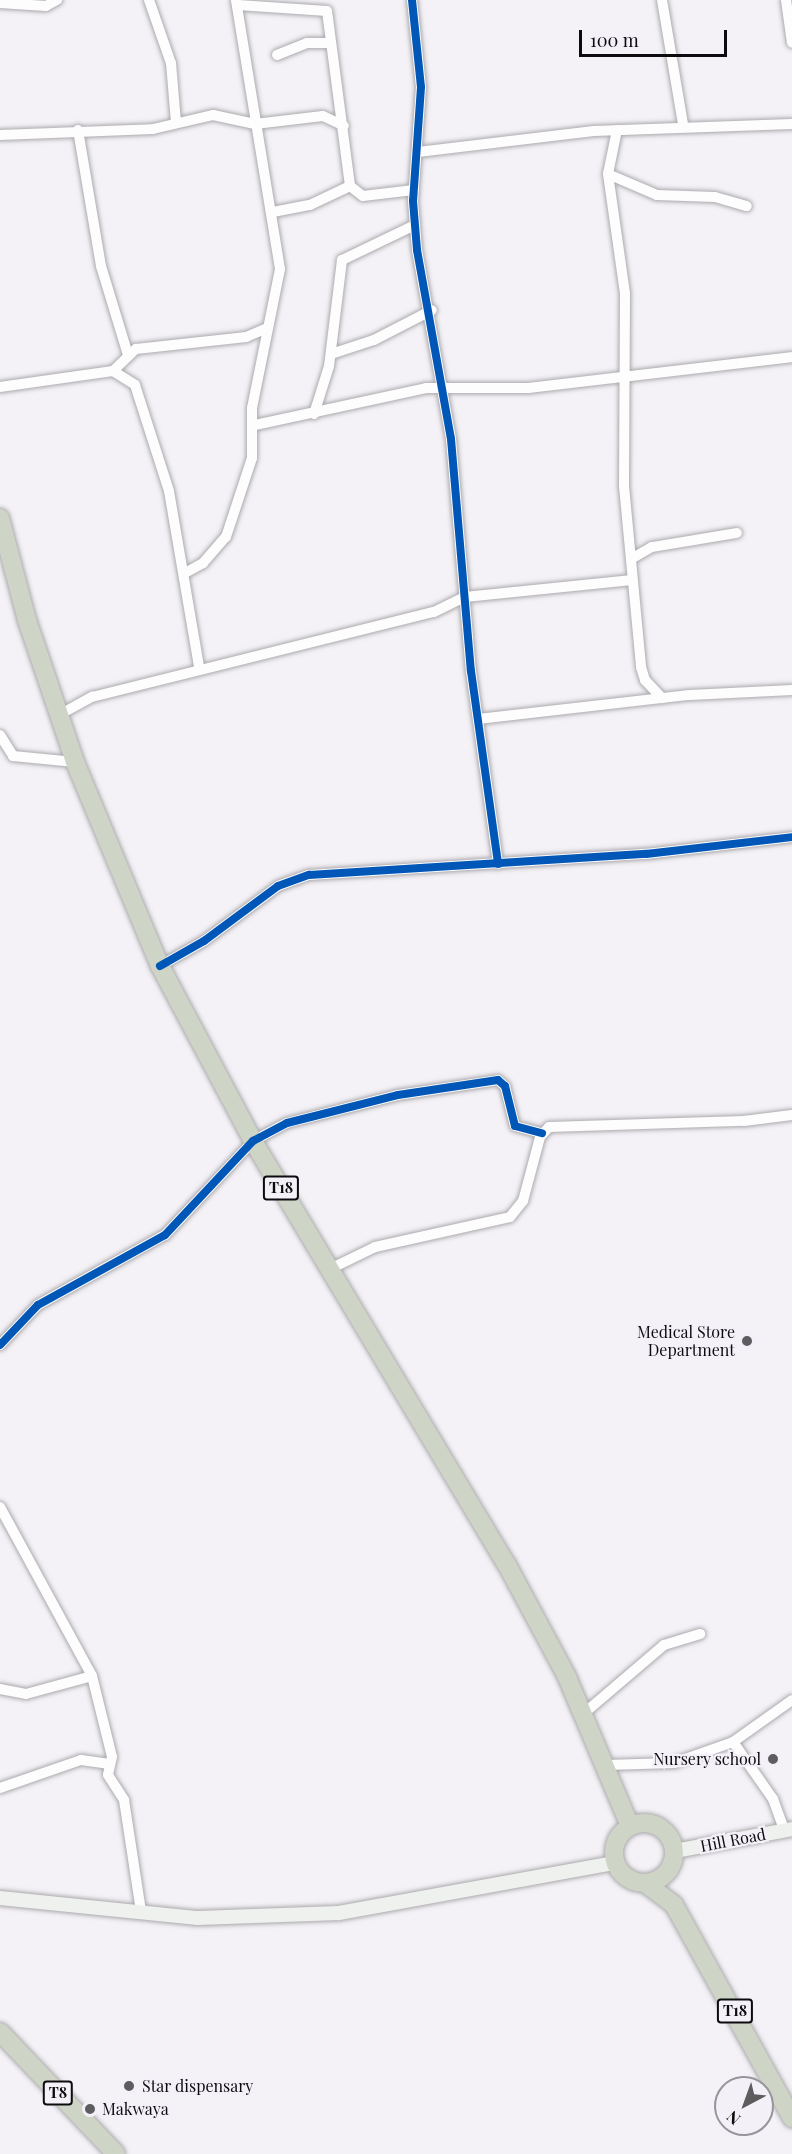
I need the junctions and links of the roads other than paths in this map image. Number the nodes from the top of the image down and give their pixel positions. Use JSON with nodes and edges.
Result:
{"nodes":[{"id":1,"x":57,"y":0,"type":"edge"},
{"id":2,"x":149,"y":0,"type":"edge"},
{"id":3,"x":415,"y":0,"type":"edge"},
{"id":4,"x":662,"y":0,"type":"edge"},
{"id":5,"x":786,"y":0,"type":"edge"},
{"id":6,"x":0,"y":3,"type":"edge"},
{"id":7,"x":237,"y":3,"type":"edge"},
{"id":8,"x":330,"y":43,"type":"junction"},
{"id":9,"x":792,"y":43,"type":"edge"},
{"id":10,"x":278,"y":55,"type":"dead end"},
{"id":11,"x":176,"y":123,"type":"junction"},
{"id":12,"x":255,"y":124,"type":"junction"},
{"id":13,"x":683,"y":124,"type":"junction"},
{"id":14,"x":792,"y":124,"type":"edge"},
{"id":15,"x":344,"y":126,"type":"junction"},
{"id":16,"x":78,"y":130,"type":"junction"},
{"id":17,"x":617,"y":130,"type":"junction"},
{"id":18,"x":0,"y":135,"type":"edge"},
{"id":19,"x":418,"y":152,"type":"junction"},
{"id":20,"x":608,"y":174,"type":"junction"},
{"id":21,"x":350,"y":186,"type":"junction"},
{"id":22,"x":414,"y":190,"type":"junction"},
{"id":23,"x":747,"y":206,"type":"dead end"},
{"id":24,"x":273,"y":212,"type":"junction"},
{"id":25,"x":415,"y":225,"type":"junction"},
{"id":26,"x":432,"y":310,"type":"junction"},
{"id":27,"x":265,"y":329,"type":"junction"},
{"id":28,"x":331,"y":354,"type":"junction"},
{"id":29,"x":128,"y":355,"type":"junction"},
{"id":30,"x":792,"y":357,"type":"edge"},
{"id":31,"x":113,"y":372,"type":"junction"},
{"id":32,"x":622,"y":375,"type":"junction"},
{"id":33,"x":0,"y":387,"type":"edge"},
{"id":34,"x":444,"y":387,"type":"junction"},
{"id":35,"x":314,"y":414,"type":"junction"},
{"id":36,"x":255,"y":425,"type":"junction"},
{"id":37,"x":0,"y":518,"type":"edge"},
{"id":38,"x":737,"y":533,"type":"dead end"},
{"id":39,"x":631,"y":560,"type":"junction"},
{"id":40,"x":185,"y":573,"type":"junction"},
{"id":41,"x":632,"y":580,"type":"junction"},
{"id":42,"x":465,"y":597,"type":"junction"},
{"id":43,"x":199,"y":667,"type":"junction"},
{"id":44,"x":792,"y":690,"type":"edge"},
{"id":45,"x":662,"y":698,"type":"junction"},
{"id":46,"x":59,"y":715,"type":"junction"},
{"id":47,"x":478,"y":719,"type":"junction"},
{"id":48,"x":0,"y":735,"type":"edge"},
{"id":49,"x":75,"y":762,"type":"junction"},
{"id":50,"x":792,"y":837,"type":"edge"},
{"id":51,"x":498,"y":864,"type":"junction"},
{"id":52,"x":160,"y":966,"type":"junction"},
{"id":53,"x":792,"y":1115,"type":"edge"},
{"id":54,"x":542,"y":1133,"type":"junction"},
{"id":55,"x":253,"y":1141,"type":"junction"},
{"id":56,"x":332,"y":1268,"type":"junction"},
{"id":57,"x":0,"y":1345,"type":"edge"},
{"id":58,"x":0,"y":1507,"type":"edge"},
{"id":59,"x":700,"y":1634,"type":"dead end"},
{"id":60,"x":92,"y":1676,"type":"junction"},
{"id":61,"x":0,"y":1689,"type":"edge"},
{"id":62,"x":792,"y":1700,"type":"edge"},
{"id":63,"x":582,"y":1715,"type":"junction"},
{"id":64,"x":733,"y":1742,"type":"junction"},
{"id":65,"x":110,"y":1764,"type":"junction"},
{"id":66,"x":605,"y":1765,"type":"junction"},
{"id":67,"x":0,"y":1788,"type":"edge"},
{"id":68,"x":630,"y":1826,"type":"junction"},
{"id":69,"x":788,"y":1829,"type":"edge"},
{"id":70,"x":675,"y":1851,"type":"junction"},
{"id":71,"x":615,"y":1863,"type":"junction"},
{"id":72,"x":670,"y":1870,"type":"junction"},
{"id":73,"x":645,"y":1883,"type":"junction"},
{"id":74,"x":0,"y":1898,"type":"edge"},
{"id":75,"x":674,"y":1905,"type":"junction"},
{"id":76,"x":141,"y":1911,"type":"junction"},
{"id":77,"x":0,"y":2032,"type":"edge"},
{"id":78,"x":792,"y":2118,"type":"edge"},
{"id":79,"x":116,"y":2154,"type":"edge"}],
"edges":[{"from":1,"to":6,"type":"street"},
{"from":2,"to":11,"type":"street"},
{"from":3,"to":19,"type":"street"},
{"from":4,"to":13,"type":"street"},
{"from":5,"to":9,"type":"street"},
{"from":7,"to":8,"type":"street"},
{"from":7,"to":12,"type":"street"},
{"from":8,"to":10,"type":"street"},
{"from":8,"to":15,"type":"street"},
{"from":11,"to":12,"type":"street"},
{"from":11,"to":16,"type":"street"},
{"from":12,"to":15,"type":"street"},
{"from":12,"to":24,"type":"street"},
{"from":13,"to":14,"type":"street"},
{"from":13,"to":17,"type":"street"},
{"from":15,"to":21,"type":"street"},
{"from":16,"to":18,"type":"street"},
{"from":16,"to":29,"type":"street"},
{"from":17,"to":19,"type":"street"},
{"from":17,"to":20,"type":"street"},
{"from":19,"to":22,"type":"street"},
{"from":20,"to":23,"type":"street"},
{"from":20,"to":32,"type":"street"},
{"from":21,"to":22,"type":"street"},
{"from":21,"to":24,"type":"street"},
{"from":22,"to":25,"type":"street"},
{"from":24,"to":27,"type":"street"},
{"from":25,"to":26,"type":"street"},
{"from":25,"to":28,"type":"street"},
{"from":26,"to":28,"type":"street"},
{"from":26,"to":34,"type":"street"},
{"from":27,"to":29,"type":"street"},
{"from":27,"to":36,"type":"street"},
{"from":28,"to":35,"type":"street"},
{"from":29,"to":31,"type":"street"},
{"from":30,"to":32,"type":"street"},
{"from":31,"to":33,"type":"street"},
{"from":31,"to":40,"type":"street"},
{"from":32,"to":34,"type":"street"},
{"from":32,"to":39,"type":"street"},
{"from":34,"to":35,"type":"street"},
{"from":34,"to":42,"type":"street"},
{"from":35,"to":36,"type":"street"},
{"from":36,"to":40,"type":"street"},
{"from":37,"to":46,"type":"highway","number":"T18"},
{"from":38,"to":39,"type":"street"},
{"from":39,"to":41,"type":"street"},
{"from":40,"to":43,"type":"street"},
{"from":41,"to":42,"type":"street"},
{"from":41,"to":45,"type":"street"},
{"from":42,"to":43,"type":"street"},
{"from":42,"to":47,"type":"street"},
{"from":43,"to":46,"type":"street"},
{"from":44,"to":45,"type":"street"},
{"from":45,"to":47,"type":"street"},
{"from":46,"to":49,"type":"highway","number":"T18"},
{"from":47,"to":51,"type":"street"},
{"from":48,"to":49,"type":"street"},
{"from":49,"to":52,"type":"highway","number":"T18"},
{"from":50,"to":51,"type":"street"},
{"from":51,"to":52,"type":"street"},
{"from":52,"to":55,"type":"highway","number":"T18"},
{"from":53,"to":54,"type":"street"},
{"from":54,"to":55,"type":"street"},
{"from":54,"to":56,"type":"street"},
{"from":55,"to":56,"type":"highway","number":"T18"},
{"from":55,"to":57,"type":"street"},
{"from":56,"to":63,"type":"highway","number":"T18"},
{"from":58,"to":60,"type":"street"},
{"from":59,"to":63,"type":"street"},
{"from":60,"to":61,"type":"street"},
{"from":60,"to":65,"type":"street"},
{"from":62,"to":64,"type":"street"},
{"from":63,"to":66,"type":"highway","number":"T18"},
{"from":64,"to":66,"type":"street"},
{"from":64,"to":69,"type":"street"},
{"from":65,"to":67,"type":"street"},
{"from":65,"to":76,"type":"street"},
{"from":66,"to":68,"type":"highway","number":"T18"},
{"from":68,"to":70,"type":"highway"},
{"from":68,"to":71,"type":"highway"},
{"from":69,"to":70,"type":"main road","name":"Hill Road"},
{"from":70,"to":72,"type":"highway"},
{"from":71,"to":73,"type":"highway"},
{"from":71,"to":76,"type":"main road"},
{"from":72,"to":73,"type":"highway"},
{"from":72,"to":75,"type":"highway","number":"T18"},
{"from":73,"to":75,"type":"highway","number":"T18"},
{"from":74,"to":76,"type":"main road"},
{"from":75,"to":78,"type":"highway","number":"T18"},
{"from":77,"to":79,"type":"highway","number":"T8"}]}
